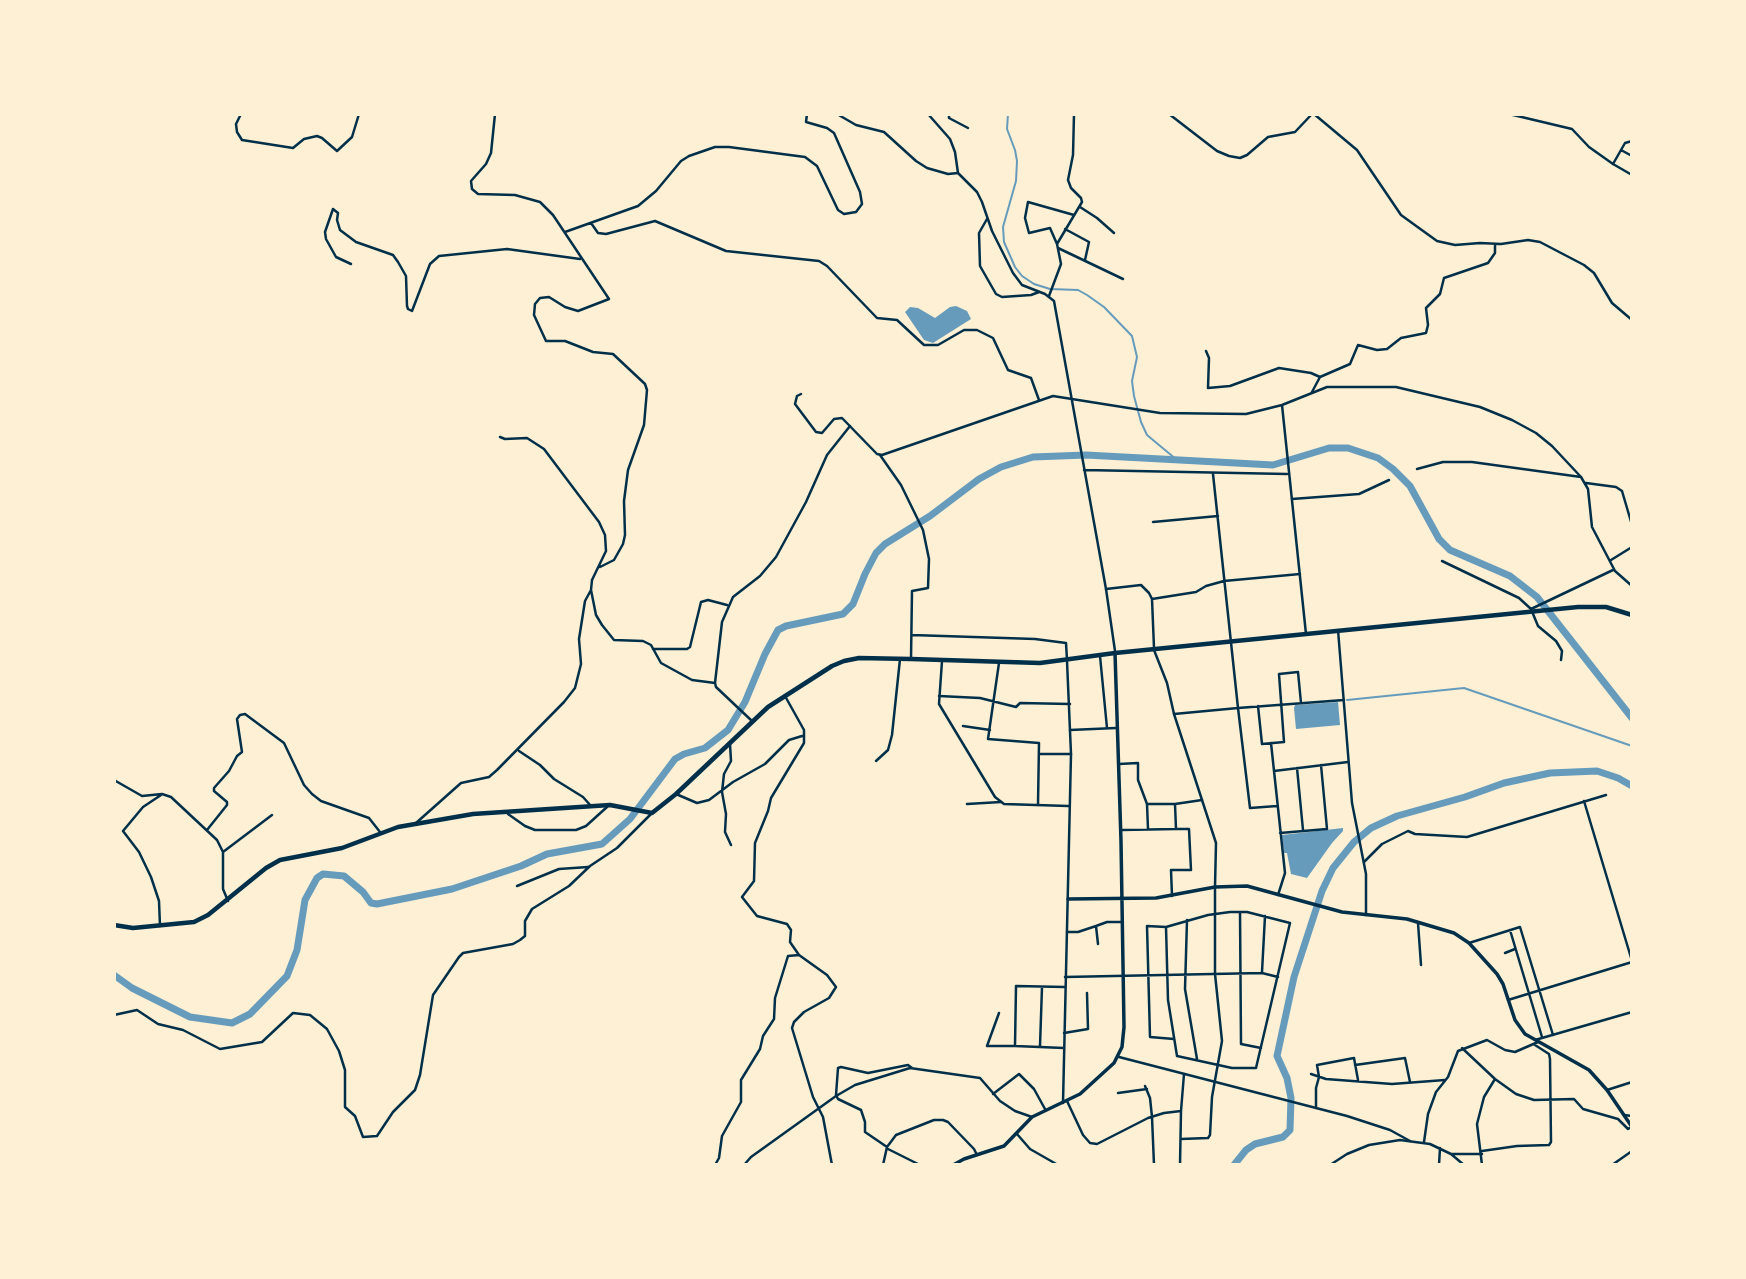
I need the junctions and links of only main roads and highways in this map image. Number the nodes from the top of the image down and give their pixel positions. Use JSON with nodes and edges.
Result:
{"nodes":[{"id":1,"x":1632,"y":615,"type":"edge"},
{"id":2,"x":1115,"y":653,"type":"junction"},
{"id":3,"x":1068,"y":899,"type":"road end"},
{"id":4,"x":1122,"y":899,"type":"junction"},
{"id":5,"x":114,"y":925,"type":"edge"},
{"id":6,"x":1632,"y":1127,"type":"edge"},
{"id":7,"x":953,"y":1165,"type":"edge"}],
"edges":[{"from":1,"to":2,"type":"highway"},
{"from":2,"to":4,"type":"main road"},
{"from":2,"to":5,"type":"highway"},
{"from":3,"to":4,"type":"main road"},
{"from":4,"to":6,"type":"main road"},
{"from":4,"to":7,"type":"main road"}]}
